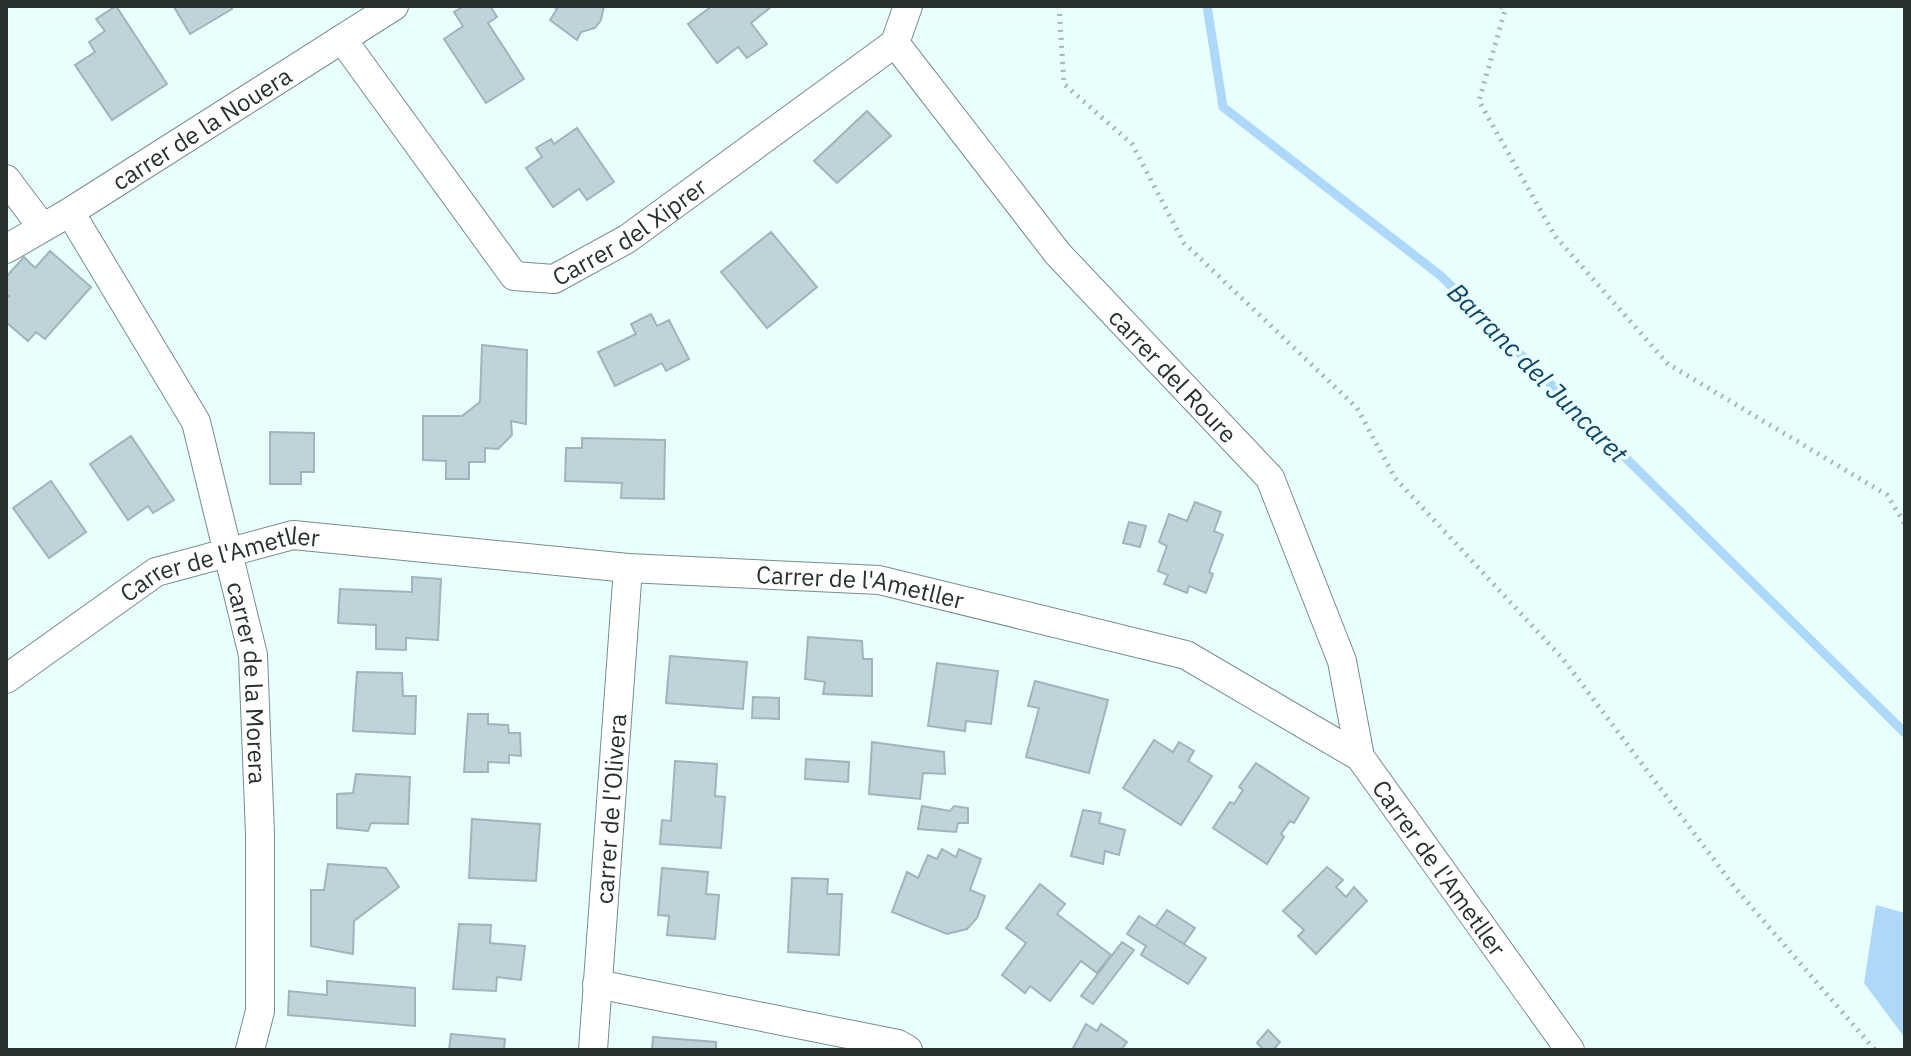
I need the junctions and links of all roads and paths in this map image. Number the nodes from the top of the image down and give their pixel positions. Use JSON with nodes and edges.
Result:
{"nodes":[{"id":1,"x":394,"y":6,"type":"edge"},
{"id":2,"x":908,"y":6,"type":"edge"},
{"id":3,"x":1059,"y":6,"type":"edge"},
{"id":4,"x":1501,"y":6,"type":"edge"},
{"id":5,"x":342,"y":39,"type":"junction"},
{"id":6,"x":895,"y":43,"type":"junction"},
{"id":7,"x":6,"y":179,"type":"edge"},
{"id":8,"x":70,"y":212,"type":"junction"},
{"id":9,"x":42,"y":227,"type":"junction"},
{"id":10,"x":6,"y":249,"type":"edge"},
{"id":11,"x":1905,"y":524,"type":"edge"},
{"id":12,"x":229,"y":553,"type":"junction"},
{"id":13,"x":628,"y":568,"type":"junction"},
{"id":14,"x":6,"y":679,"type":"edge"},
{"id":15,"x":1360,"y":757,"type":"junction"},
{"id":16,"x":597,"y":984,"type":"junction"},
{"id":17,"x":250,"y":1050,"type":"edge"},
{"id":18,"x":593,"y":1050,"type":"edge"},
{"id":19,"x":908,"y":1050,"type":"edge"},
{"id":20,"x":1570,"y":1050,"type":"edge"},
{"id":21,"x":1875,"y":1050,"type":"edge"}],
"edges":[{"from":1,"to":5,"type":"street","name":"carrer de la Nouera"},
{"from":2,"to":6,"type":"street"},
{"from":3,"to":21,"type":"path"},
{"from":4,"to":11,"type":"path"},
{"from":5,"to":6,"type":"street","name":"Carrer del Xiprer"},
{"from":5,"to":8,"type":"street","name":"carrer de la Nouera"},
{"from":6,"to":15,"type":"street","name":"carrer del Roure"},
{"from":7,"to":9,"type":"street"},
{"from":8,"to":9,"type":"street","name":"carrer de la Nouera"},
{"from":8,"to":12,"type":"street","name":"carrer de la Morera"},
{"from":9,"to":10,"type":"street","name":"carrer de la Nouera"},
{"from":12,"to":13,"type":"street","name":"Carrer de l'Ametller"},
{"from":12,"to":14,"type":"street","name":"Carrer de l'Ametller"},
{"from":12,"to":17,"type":"street","name":"carrer de la Morera"},
{"from":13,"to":15,"type":"street","name":"Carrer de l'Ametller"},
{"from":13,"to":16,"type":"street","name":"carrer de l'Olivera"},
{"from":15,"to":20,"type":"street","name":"Carrer de l'Ametller"},
{"from":16,"to":18,"type":"street","name":"carrer de l'Olivera"},
{"from":16,"to":19,"type":"street"}]}
